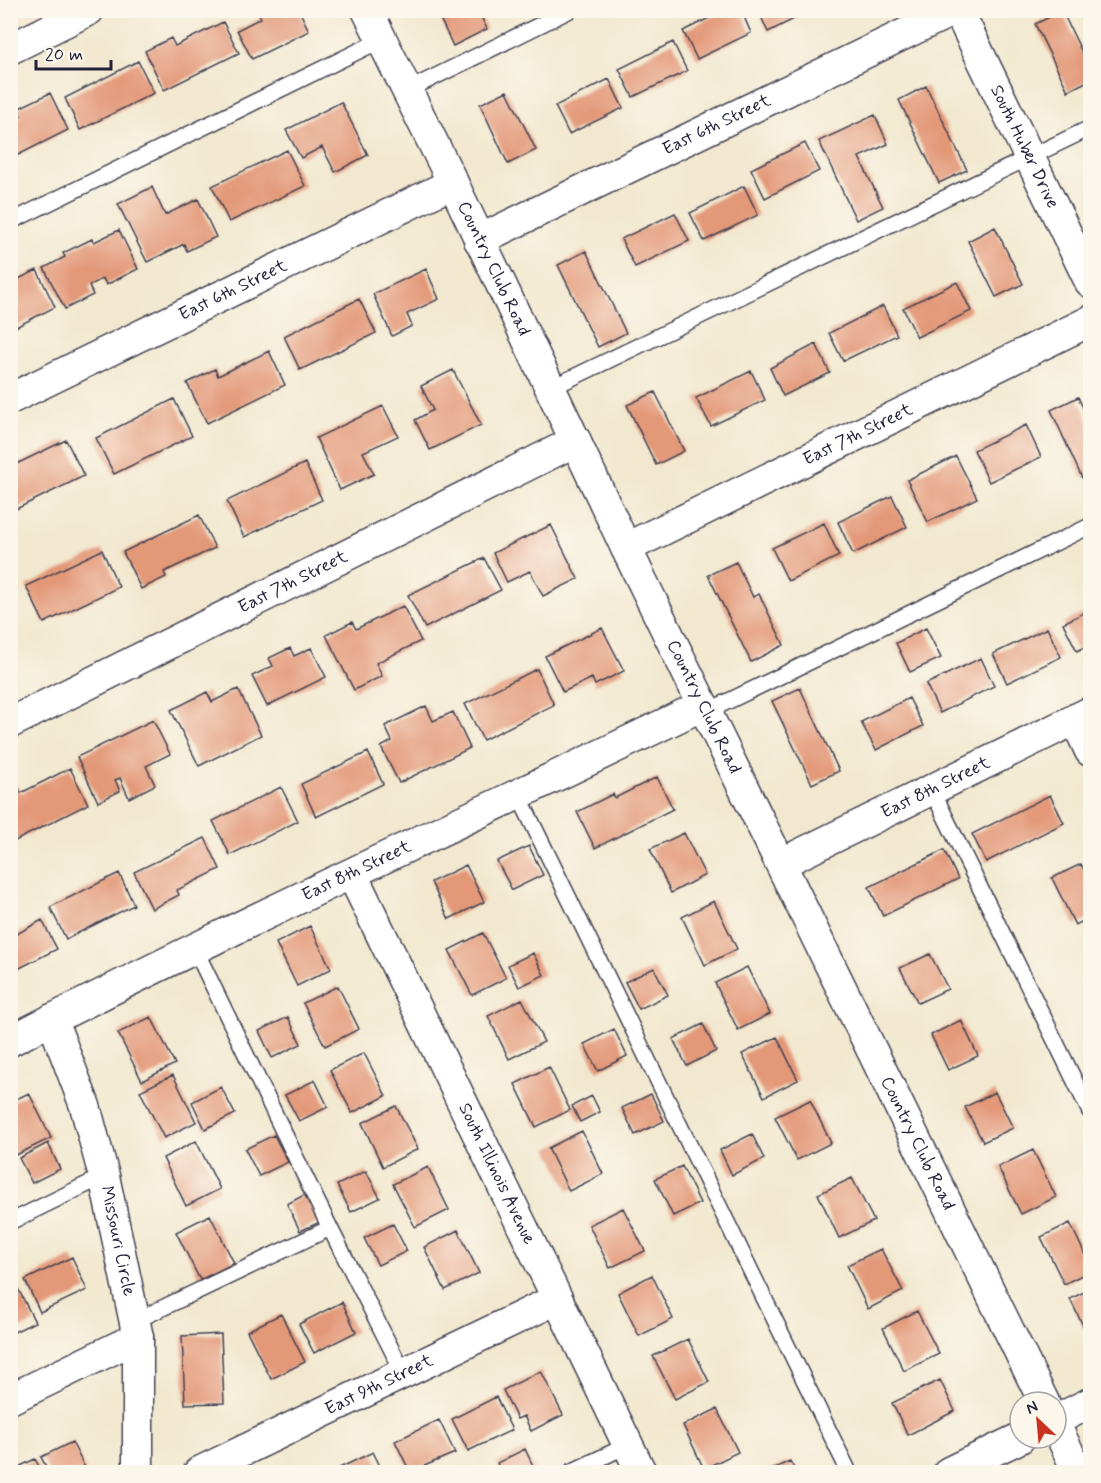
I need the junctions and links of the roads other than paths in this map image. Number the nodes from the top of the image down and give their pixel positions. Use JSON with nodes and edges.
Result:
{"nodes":[{"id":1,"x":89,"y":10,"type":"edge"},
{"id":2,"x":367,"y":10,"type":"edge"},
{"id":3,"x":570,"y":10,"type":"edge"},
{"id":4,"x":956,"y":10,"type":"edge"},
{"id":5,"x":381,"y":40,"type":"junction"},
{"id":6,"x":10,"y":49,"type":"edge"},
{"id":7,"x":406,"y":92,"type":"junction"},
{"id":8,"x":1090,"y":128,"type":"edge"},
{"id":9,"x":1031,"y":157,"type":"junction"},
{"id":10,"x":453,"y":183,"type":"junction"},
{"id":11,"x":10,"y":222,"type":"edge"},
{"id":12,"x":478,"y":240,"type":"junction"},
{"id":13,"x":1090,"y":282,"type":"edge"},
{"id":14,"x":1090,"y":321,"type":"edge"},
{"id":15,"x":551,"y":388,"type":"junction"},
{"id":16,"x":10,"y":399,"type":"edge"},
{"id":17,"x":576,"y":441,"type":"junction"},
{"id":18,"x":1090,"y":526,"type":"edge"},
{"id":19,"x":626,"y":548,"type":"junction"},
{"id":20,"x":705,"y":709,"type":"junction"},
{"id":21,"x":1083,"y":715,"type":"edge"},
{"id":22,"x":10,"y":723,"type":"edge"},
{"id":23,"x":1090,"y":751,"type":"edge"},
{"id":24,"x":932,"y":790,"type":"junction"},
{"id":25,"x":519,"y":796,"type":"junction"},
{"id":26,"x":782,"y":863,"type":"junction"},
{"id":27,"x":352,"y":874,"type":"junction"},
{"id":28,"x":195,"y":949,"type":"junction"},
{"id":29,"x":52,"y":1019,"type":"junction"},
{"id":30,"x":10,"y":1041,"type":"edge"},
{"id":31,"x":1090,"y":1112,"type":"edge"},
{"id":32,"x":104,"y":1176,"type":"junction"},
{"id":33,"x":10,"y":1222,"type":"edge"},
{"id":34,"x":330,"y":1228,"type":"junction"},
{"id":35,"x":557,"y":1299,"type":"junction"},
{"id":36,"x":136,"y":1329,"type":"junction"},
{"id":37,"x":404,"y":1374,"type":"junction"},
{"id":38,"x":1038,"y":1390,"type":"edge"},
{"id":39,"x":10,"y":1399,"type":"edge"},
{"id":40,"x":1090,"y":1403,"type":"edge"},
{"id":41,"x":1068,"y":1414,"type":"edge"},
{"id":42,"x":1008,"y":1444,"type":"edge"},
{"id":43,"x":628,"y":1445,"type":"junction"},
{"id":44,"x":1067,"y":1450,"type":"edge"},
{"id":45,"x":138,"y":1473,"type":"edge"},
{"id":46,"x":199,"y":1473,"type":"edge"},
{"id":47,"x":571,"y":1473,"type":"edge"},
{"id":48,"x":641,"y":1473,"type":"edge"},
{"id":49,"x":849,"y":1473,"type":"edge"},
{"id":50,"x":949,"y":1473,"type":"edge"},
{"id":51,"x":1078,"y":1473,"type":"edge"}],
"edges":[{"from":1,"to":6,"type":"street"},
{"from":2,"to":5,"type":"street","name":"Country Club Road"},
{"from":3,"to":7,"type":"lane"},
{"from":4,"to":9,"type":"street","name":"South Huber Drive"},
{"from":4,"to":12,"type":"street","name":"East 6th Street"},
{"from":5,"to":7,"type":"street","name":"Country Club Road"},
{"from":5,"to":11,"type":"lane"},
{"from":7,"to":10,"type":"street","name":"Country Club Road"},
{"from":8,"to":9,"type":"lane"},
{"from":9,"to":13,"type":"street","name":"South Huber Drive"},
{"from":9,"to":15,"type":"lane"},
{"from":10,"to":12,"type":"street","name":"Country Club Road"},
{"from":10,"to":16,"type":"street","name":"East 6th Street"},
{"from":12,"to":15,"type":"street","name":"Country Club Road"},
{"from":14,"to":19,"type":"street","name":"East 7th Street"},
{"from":15,"to":17,"type":"street","name":"Country Club Road"},
{"from":17,"to":19,"type":"street","name":"Country Club Road"},
{"from":17,"to":22,"type":"street","name":"East 7th Street"},
{"from":18,"to":20,"type":"lane"},
{"from":19,"to":20,"type":"street","name":"Country Club Road"},
{"from":20,"to":25,"type":"street","name":"East 8th Street"},
{"from":20,"to":26,"type":"street","name":"Country Club Road"},
{"from":21,"to":23,"type":"street"},
{"from":21,"to":24,"type":"street","name":"East 8th Street"},
{"from":24,"to":26,"type":"street","name":"East 8th Street"},
{"from":24,"to":31,"type":"lane"},
{"from":25,"to":27,"type":"street","name":"East 8th Street"},
{"from":25,"to":49,"type":"lane"},
{"from":26,"to":38,"type":"street","name":"Country Club Road"},
{"from":27,"to":28,"type":"street","name":"East 8th Street"},
{"from":27,"to":35,"type":"street","name":"South Illinois Avenue"},
{"from":28,"to":29,"type":"street","name":"East 8th Street"},
{"from":28,"to":34,"type":"lane"},
{"from":29,"to":30,"type":"street","name":"East 8th Street"},
{"from":29,"to":32,"type":"street","name":"Missouri Circle"},
{"from":32,"to":33,"type":"lane"},
{"from":32,"to":36,"type":"street","name":"Missouri Circle"},
{"from":34,"to":36,"type":"lane"},
{"from":34,"to":37,"type":"lane"},
{"from":35,"to":37,"type":"street","name":"East 9th Street"},
{"from":35,"to":43,"type":"street","name":"South Illinois Avenue"},
{"from":36,"to":39,"type":"street"},
{"from":36,"to":45,"type":"street","name":"Missouri Circle"},
{"from":37,"to":46,"type":"street","name":"East 9th Street"},
{"from":40,"to":41,"type":"street"},
{"from":42,"to":50,"type":"street"},
{"from":43,"to":47,"type":"lane"},
{"from":43,"to":48,"type":"street","name":"South Illinois Avenue"},
{"from":44,"to":51,"type":"street"}]}
